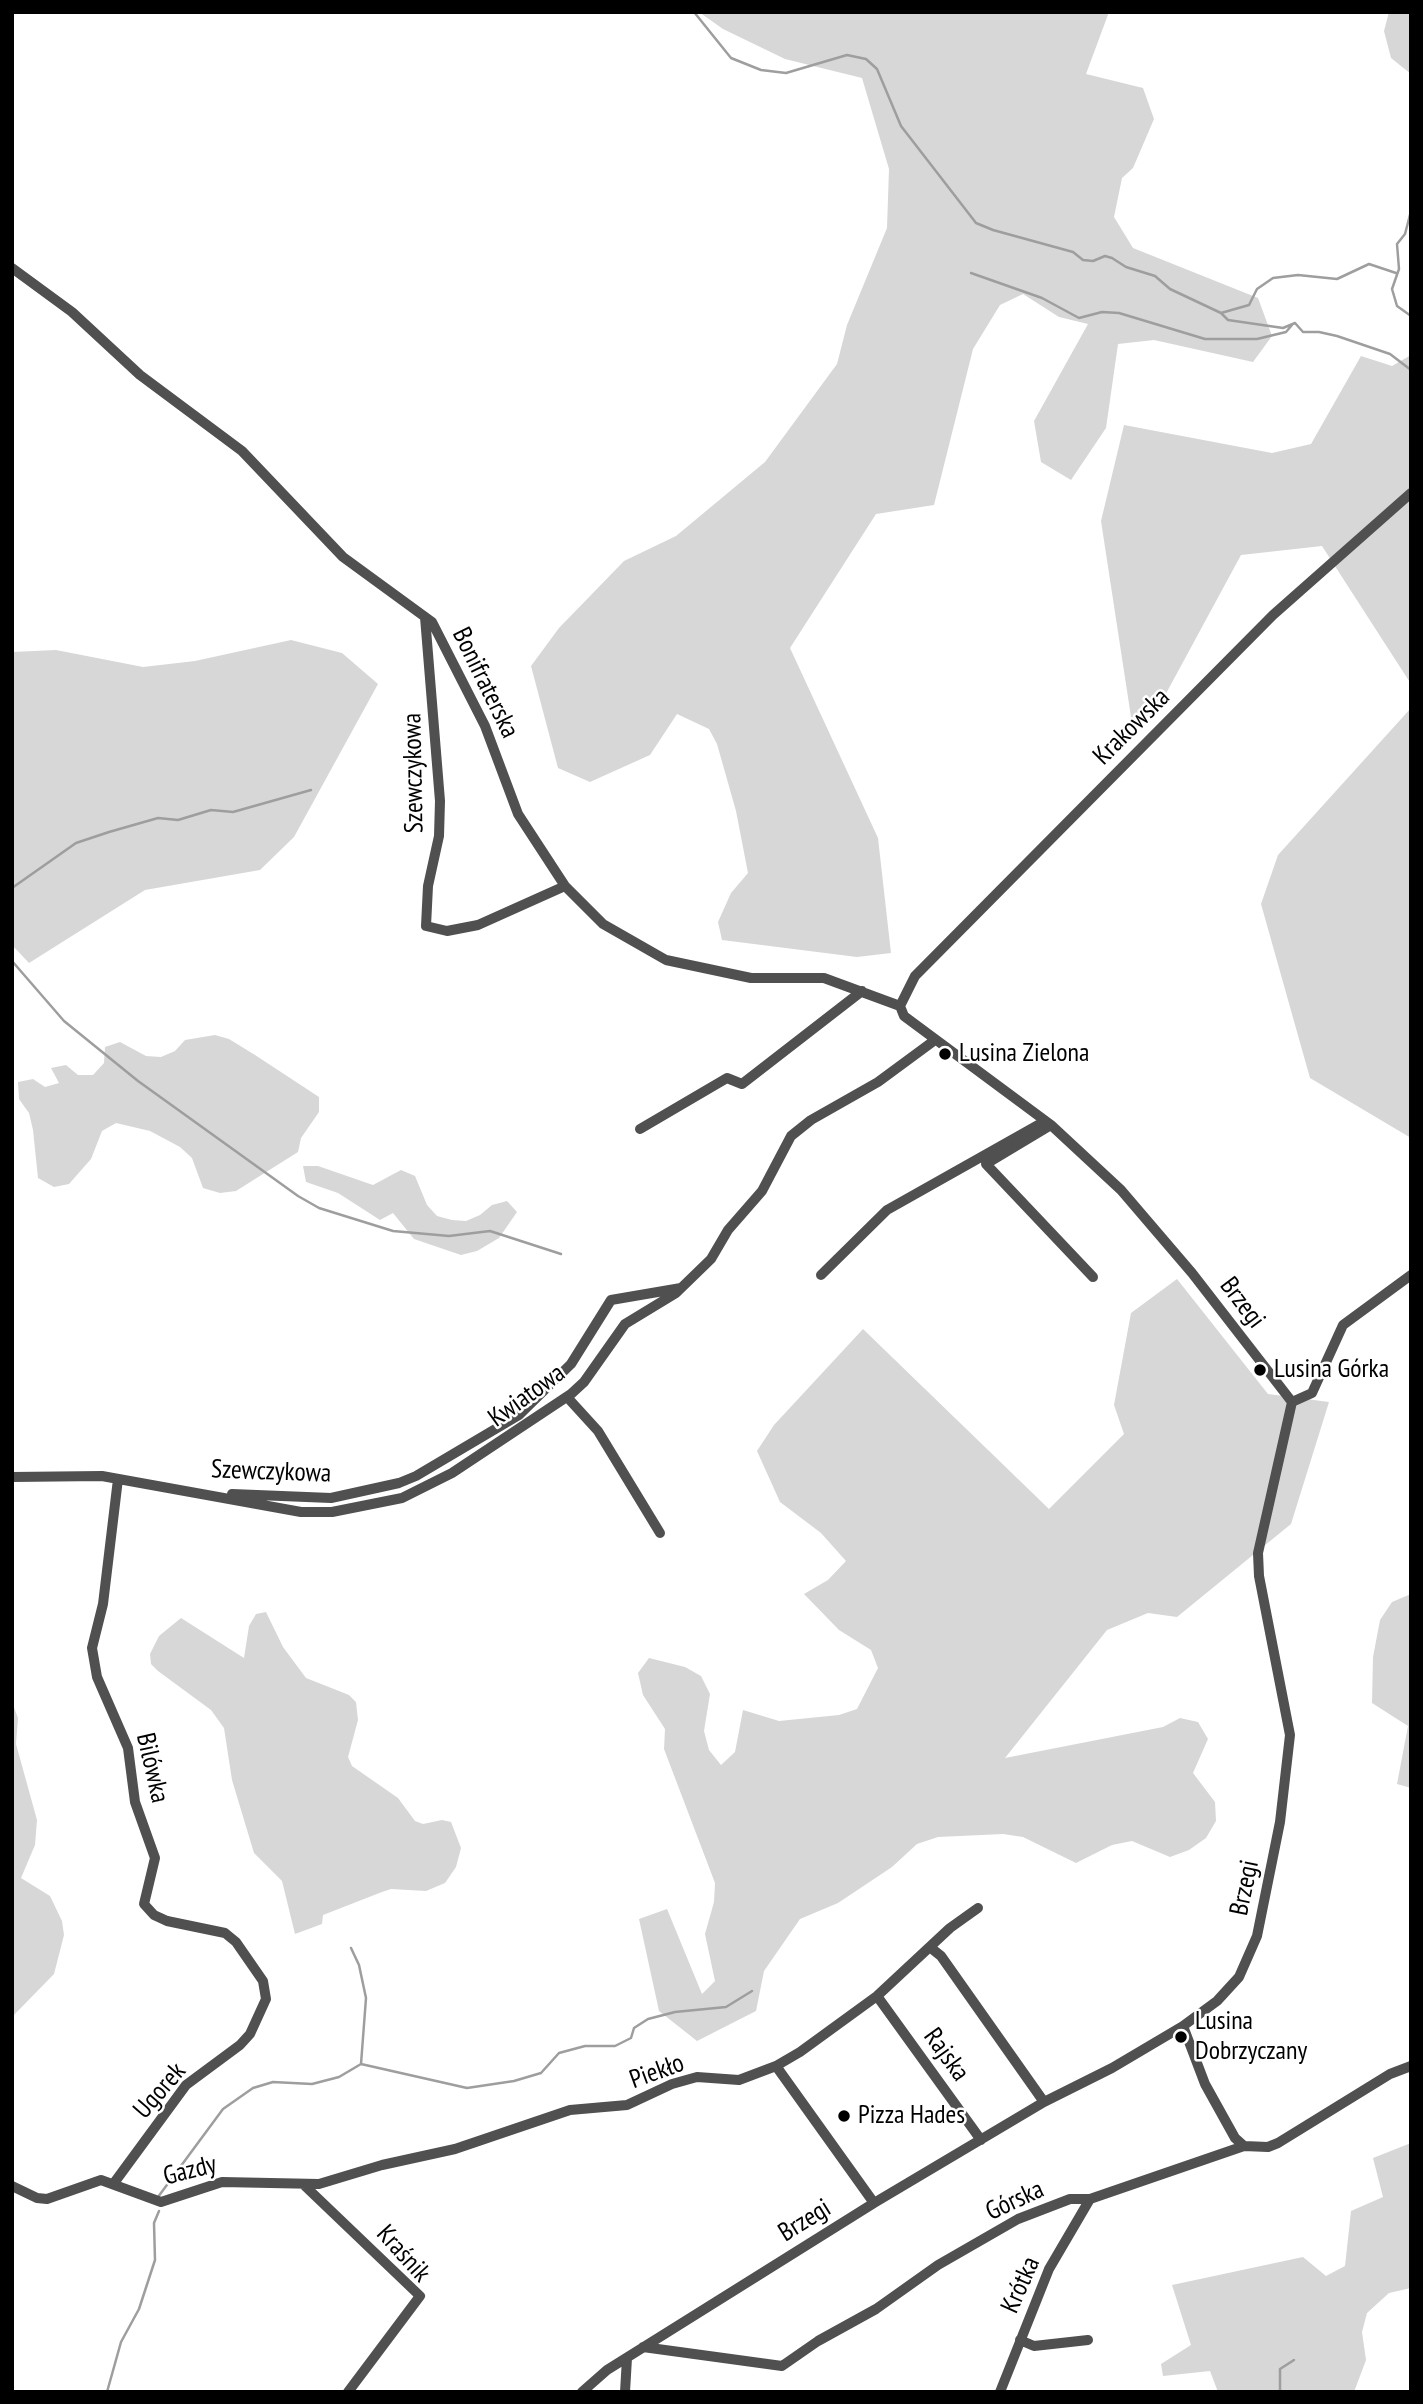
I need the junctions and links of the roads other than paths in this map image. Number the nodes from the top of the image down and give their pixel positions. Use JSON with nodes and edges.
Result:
{"nodes":[{"id":1,"x":12,"y":268,"type":"edge"},
{"id":2,"x":1411,"y":493,"type":"edge"},
{"id":3,"x":425,"y":617,"type":"junction"},
{"id":4,"x":565,"y":886,"type":"junction"},
{"id":5,"x":862,"y":992,"type":"junction"},
{"id":6,"x":900,"y":1006,"type":"junction"},
{"id":7,"x":935,"y":1040,"type":"junction"},
{"id":8,"x":1048,"y":1123,"type":"junction"},
{"id":9,"x":640,"y":1129,"type":"dead end"},
{"id":10,"x":821,"y":1275,"type":"dead end"},
{"id":11,"x":1411,"y":1275,"type":"edge"},
{"id":12,"x":1093,"y":1278,"type":"dead end"},
{"id":13,"x":682,"y":1289,"type":"junction"},
{"id":14,"x":567,"y":1397,"type":"junction"},
{"id":15,"x":1292,"y":1402,"type":"junction"},
{"id":16,"x":12,"y":1477,"type":"edge"},
{"id":17,"x":118,"y":1479,"type":"junction"},
{"id":18,"x":190,"y":1492,"type":"junction"},
{"id":19,"x":660,"y":1533,"type":"dead end"},
{"id":20,"x":978,"y":1908,"type":"dead end"},
{"id":21,"x":931,"y":1948,"type":"junction"},
{"id":22,"x":877,"y":1996,"type":"junction"},
{"id":23,"x":266,"y":1999,"type":"joint"},
{"id":24,"x":1183,"y":2026,"type":"junction"},
{"id":25,"x":776,"y":2066,"type":"junction"},
{"id":26,"x":1411,"y":2066,"type":"edge"},
{"id":27,"x":1044,"y":2102,"type":"junction"},
{"id":28,"x":981,"y":2140,"type":"junction"},
{"id":29,"x":1244,"y":2146,"type":"junction"},
{"id":30,"x":114,"y":2183,"type":"junction"},
{"id":31,"x":12,"y":2186,"type":"edge"},
{"id":32,"x":305,"y":2186,"type":"junction"},
{"id":33,"x":1090,"y":2199,"type":"junction"},
{"id":34,"x":874,"y":2203,"type":"junction"},
{"id":35,"x":1020,"y":2340,"type":"junction"},
{"id":36,"x":1088,"y":2340,"type":"dead end"},
{"id":37,"x":643,"y":2347,"type":"junction"},
{"id":38,"x":627,"y":2358,"type":"junction"},
{"id":39,"x":348,"y":2392,"type":"edge"},
{"id":40,"x":582,"y":2392,"type":"edge"},
{"id":41,"x":625,"y":2392,"type":"edge"},
{"id":42,"x":1000,"y":2392,"type":"edge"}],
"edges":[{"from":1,"to":3,"type":"street","name":"Bonifraterska"},
{"from":2,"to":6,"type":"street","name":"Krakowska"},
{"from":3,"to":4,"type":"street","name":"Bonifraterska"},
{"from":3,"to":4,"type":"street","name":"Szewczykowa"},
{"from":4,"to":5,"type":"street","name":"Bonifraterska"},
{"from":5,"to":6,"type":"street","name":"Bonifraterska"},
{"from":5,"to":9,"type":"street"},
{"from":6,"to":7,"type":"street","name":"Brzegi"},
{"from":7,"to":8,"type":"street","name":"Brzegi"},
{"from":7,"to":13,"type":"street","name":"Kwiatowa"},
{"from":8,"to":10,"type":"street"},
{"from":8,"to":12,"type":"street"},
{"from":8,"to":15,"type":"street","name":"Brzegi"},
{"from":11,"to":15,"type":"street"},
{"from":13,"to":14,"type":"street","name":"Kwiatowa"},
{"from":13,"to":18,"type":"street","name":"Szewczykowa"},
{"from":14,"to":18,"type":"street","name":"Kwiatowa"},
{"from":14,"to":19,"type":"street"},
{"from":15,"to":24,"type":"street","name":"Brzegi"},
{"from":16,"to":17,"type":"street","name":"Kwiatowa"},
{"from":17,"to":18,"type":"street","name":"Kwiatowa"},
{"from":17,"to":23,"type":"street","name":"Bilówka"},
{"from":20,"to":21,"type":"street","name":"Piekło"},
{"from":21,"to":22,"type":"street","name":"Piekło"},
{"from":21,"to":27,"type":"street"},
{"from":22,"to":25,"type":"street","name":"Piekło"},
{"from":22,"to":28,"type":"street","name":"Rajska"},
{"from":23,"to":30,"type":"street","name":"Ugorek"},
{"from":24,"to":27,"type":"street","name":"Brzegi"},
{"from":24,"to":29,"type":"street"},
{"from":25,"to":32,"type":"street","name":"Piekło"},
{"from":25,"to":34,"type":"street"},
{"from":26,"to":29,"type":"street","name":"Górska"},
{"from":27,"to":28,"type":"street","name":"Brzegi"},
{"from":28,"to":34,"type":"street","name":"Brzegi"},
{"from":29,"to":33,"type":"street","name":"Górska"},
{"from":30,"to":31,"type":"street","name":"Gazdy"},
{"from":30,"to":32,"type":"street","name":"Gazdy"},
{"from":32,"to":39,"type":"street","name":"Kraśnik"},
{"from":33,"to":35,"type":"street","name":"Krótka"},
{"from":33,"to":37,"type":"street","name":"Górska"},
{"from":34,"to":37,"type":"street","name":"Brzegi"},
{"from":35,"to":36,"type":"street"},
{"from":35,"to":42,"type":"street","name":"Krótka"},
{"from":37,"to":38,"type":"street","name":"Brzegi"},
{"from":38,"to":40,"type":"street","name":"Brzegi"},
{"from":38,"to":41,"type":"street"}]}
